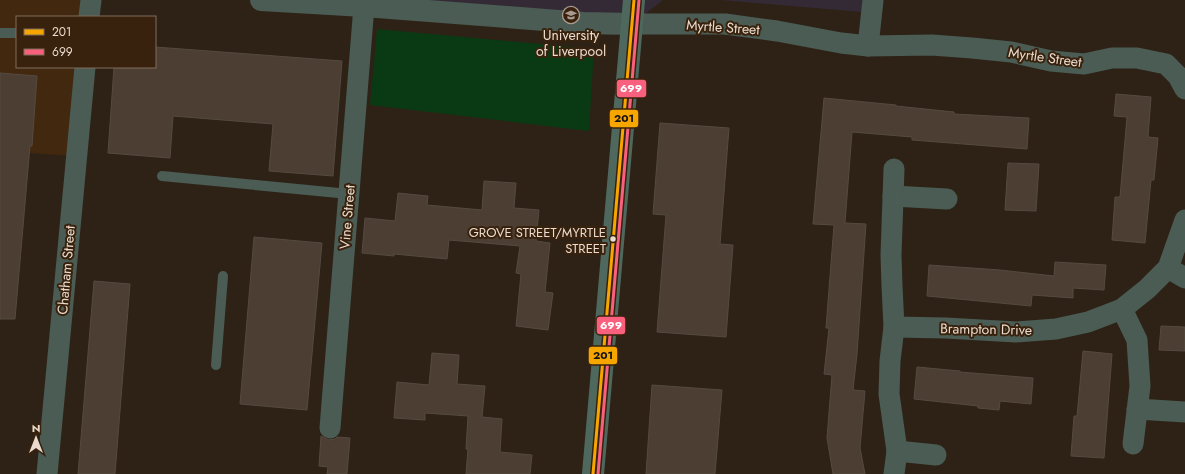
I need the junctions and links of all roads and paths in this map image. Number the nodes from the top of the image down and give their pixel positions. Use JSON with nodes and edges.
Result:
{"nodes":[{"id":1,"x":91,"y":0,"type":"edge"},
{"id":2,"x":261,"y":0,"type":"edge"},
{"id":3,"x":634,"y":0,"type":"edge"},
{"id":4,"x":873,"y":0,"type":"edge"},
{"id":5,"x":364,"y":6,"type":"junction"},
{"id":6,"x":89,"y":16,"type":"edge"},
{"id":7,"x":632,"y":24,"type":"junction"},
{"id":8,"x":0,"y":32,"type":"edge"},
{"id":9,"x":16,"y":34,"type":"edge"},
{"id":10,"x":868,"y":46,"type":"junction"},
{"id":11,"x":85,"y":68,"type":"edge"},
{"id":12,"x":1182,"y":82,"type":"edge"},
{"id":13,"x":894,"y":169,"type":"dead end"},
{"id":14,"x":162,"y":176,"type":"dead end"},
{"id":15,"x":349,"y":194,"type":"junction"},
{"id":16,"x":893,"y":196,"type":"junction"},
{"id":17,"x":947,"y":199,"type":"dead end"},
{"id":18,"x":1185,"y":220,"type":"edge"},
{"id":19,"x":1176,"y":273,"type":"edge"},
{"id":20,"x":223,"y":276,"type":"dead end"},
{"id":21,"x":1122,"y":309,"type":"junction"},
{"id":22,"x":894,"y":327,"type":"junction"},
{"id":23,"x":216,"y":366,"type":"dead end"},
{"id":24,"x":1138,"y":409,"type":"junction"},
{"id":25,"x":1185,"y":412,"type":"edge"},
{"id":26,"x":330,"y":428,"type":"dead end"},
{"id":27,"x":1133,"y":444,"type":"dead end"},
{"id":28,"x":897,"y":451,"type":"junction"},
{"id":29,"x":936,"y":455,"type":"dead end"},
{"id":30,"x":47,"y":474,"type":"edge"},
{"id":31,"x":593,"y":474,"type":"edge"},
{"id":32,"x":894,"y":474,"type":"edge"}],
"edges":[{"from":1,"to":6,"type":"street"},
{"from":2,"to":5,"type":"street","name":"Myrtle Street"},
{"from":3,"to":7,"type":"main road"},
{"from":4,"to":10,"type":"street"},
{"from":5,"to":7,"type":"street","name":"Myrtle Street"},
{"from":5,"to":15,"type":"street","name":"Vine Street"},
{"from":7,"to":10,"type":"street","name":"Myrtle Street"},
{"from":7,"to":31,"type":"main road"},
{"from":8,"to":9,"type":"lane"},
{"from":10,"to":12,"type":"street","name":"Myrtle Street"},
{"from":11,"to":30,"type":"street","name":"Chatham Street"},
{"from":13,"to":16,"type":"street"},
{"from":14,"to":15,"type":"lane"},
{"from":15,"to":26,"type":"street","name":"Vine Street"},
{"from":16,"to":17,"type":"street"},
{"from":16,"to":22,"type":"street"},
{"from":18,"to":19,"type":"street","name":"Brampton Drive"},
{"from":19,"to":21,"type":"street","name":"Brampton Drive"},
{"from":20,"to":23,"type":"lane"},
{"from":21,"to":22,"type":"street","name":"Brampton Drive"},
{"from":21,"to":24,"type":"street"},
{"from":22,"to":28,"type":"street"},
{"from":24,"to":25,"type":"street"},
{"from":24,"to":27,"type":"street"},
{"from":28,"to":29,"type":"street"},
{"from":28,"to":32,"type":"street"}]}
